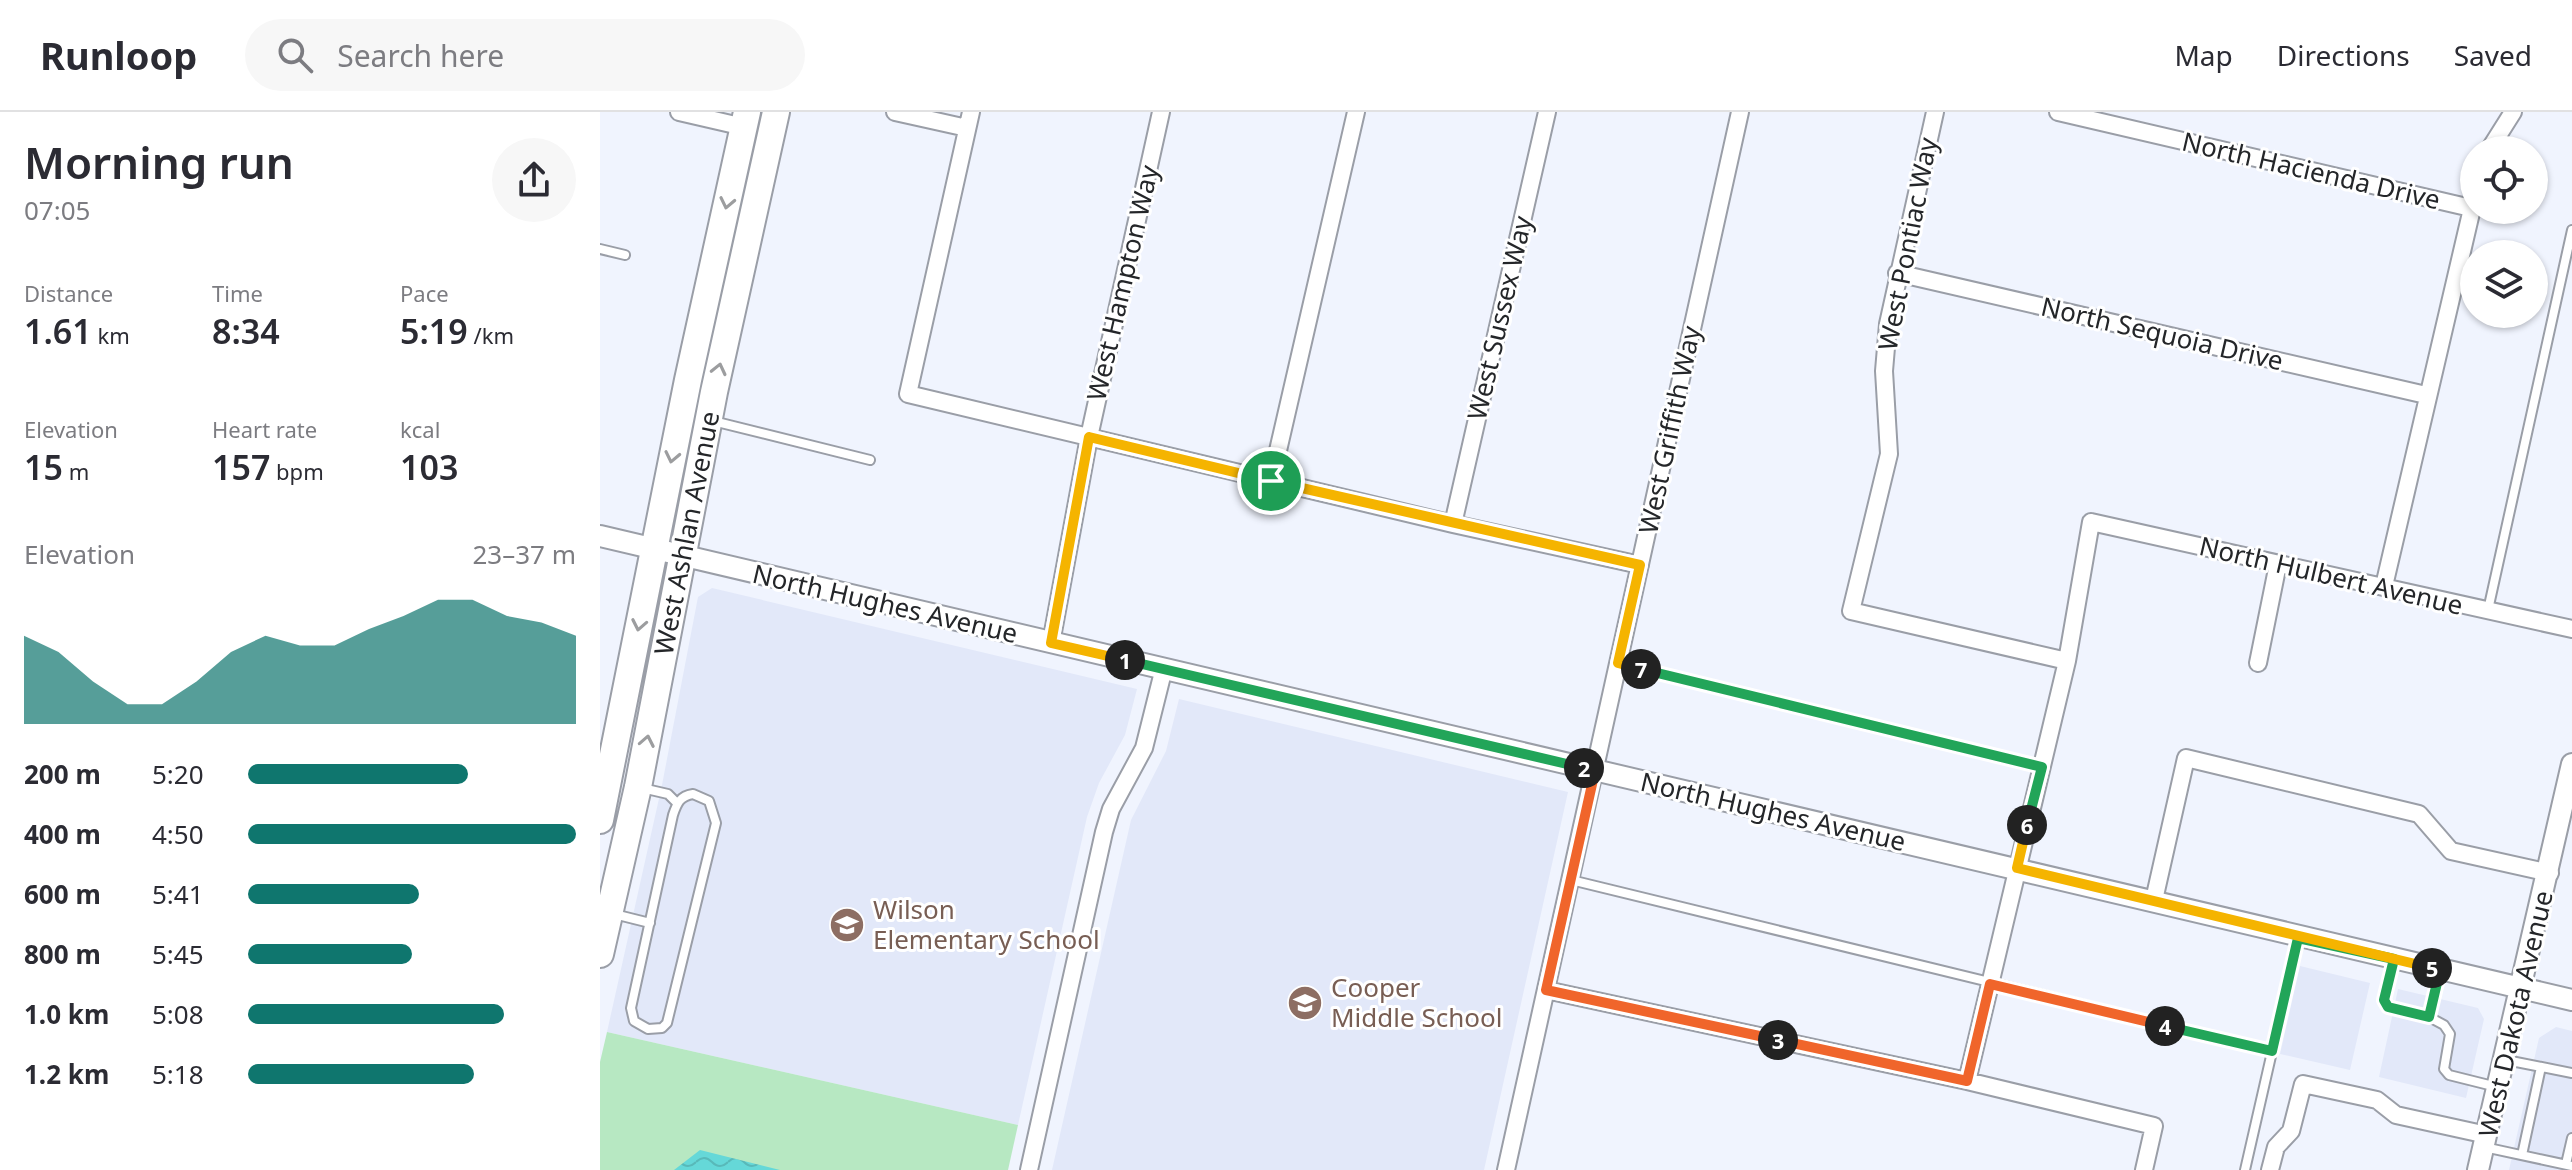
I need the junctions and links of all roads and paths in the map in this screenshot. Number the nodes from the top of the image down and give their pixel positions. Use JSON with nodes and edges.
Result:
{"nodes":[{"id":1,"x":679,"y":112,"type":"edge"},
{"id":2,"x":776,"y":112,"type":"edge"},
{"id":3,"x":895,"y":112,"type":"edge"},
{"id":4,"x":1161,"y":112,"type":"edge"},
{"id":5,"x":1356,"y":112,"type":"edge"},
{"id":6,"x":1547,"y":112,"type":"edge"},
{"id":7,"x":1740,"y":112,"type":"edge"},
{"id":8,"x":1935,"y":112,"type":"edge"},
{"id":9,"x":2058,"y":112,"type":"edge"},
{"id":10,"x":2513,"y":112,"type":"edge"},
{"id":11,"x":745,"y":119,"type":"edge"},
{"id":12,"x":969,"y":120,"type":"edge"},
{"id":13,"x":2498,"y":136,"type":"edge"},
{"id":14,"x":2460,"y":201,"type":"edge"},
{"id":15,"x":2468,"y":224,"type":"edge"},
{"id":16,"x":2572,"y":230,"type":"edge"},
{"id":17,"x":600,"y":249,"type":"edge"},
{"id":18,"x":625,"y":255,"type":"dead end"},
{"id":19,"x":1897,"y":273,"type":"junction"},
{"id":20,"x":2426,"y":395,"type":"junction"},
{"id":21,"x":708,"y":420,"type":"junction"},
{"id":22,"x":1089,"y":437,"type":"junction"},
{"id":23,"x":870,"y":460,"type":"dead end"},
{"id":24,"x":1271,"y":481,"type":"junction"},
{"id":25,"x":1453,"y":524,"type":"junction"},
{"id":26,"x":600,"y":536,"type":"edge"},
{"id":27,"x":653,"y":548,"type":"junction"},
{"id":28,"x":683,"y":555,"type":"junction"},
{"id":29,"x":2278,"y":564,"type":"junction"},
{"id":30,"x":1640,"y":565,"type":"junction"},
{"id":31,"x":2384,"y":586,"type":"junction"},
{"id":32,"x":2488,"y":611,"type":"junction"},
{"id":33,"x":2572,"y":629,"type":"edge"},
{"id":34,"x":1051,"y":643,"type":"junction"},
{"id":35,"x":2067,"y":661,"type":"junction"},
{"id":36,"x":1618,"y":663,"type":"junction"},
{"id":37,"x":2258,"y":663,"type":"dead end"},
{"id":38,"x":1164,"y":668,"type":"junction"},
{"id":39,"x":621,"y":721,"type":"junction"},
{"id":40,"x":2572,"y":764,"type":"edge"},
{"id":41,"x":2042,"y":767,"type":"junction"},
{"id":42,"x":1595,"y":771,"type":"junction"},
{"id":43,"x":638,"y":787,"type":"junction"},
{"id":44,"x":677,"y":803,"type":"junction"},
{"id":45,"x":2568,"y":806,"type":"edge"},
{"id":46,"x":600,"y":820,"type":"edge"},
{"id":47,"x":2017,"y":868,"type":"junction"},
{"id":48,"x":2550,"y":873,"type":"junction"},
{"id":49,"x":1571,"y":880,"type":"junction"},
{"id":50,"x":2154,"y":900,"type":"junction"},
{"id":51,"x":603,"y":901,"type":"edge"},
{"id":52,"x":650,"y":923,"type":"junction"},
{"id":53,"x":2298,"y":938,"type":"junction"},
{"id":54,"x":600,"y":954,"type":"edge"},
{"id":55,"x":2394,"y":959,"type":"junction"},
{"id":56,"x":2440,"y":970,"type":"junction"},
{"id":57,"x":1990,"y":984,"type":"junction"},
{"id":58,"x":2521,"y":989,"type":"junction"},
{"id":59,"x":1546,"y":990,"type":"junction"},
{"id":60,"x":2572,"y":1000,"type":"edge"},
{"id":61,"x":2429,"y":1017,"type":"junction"},
{"id":62,"x":2272,"y":1051,"type":"junction"},
{"id":63,"x":2504,"y":1059,"type":"junction"},
{"id":64,"x":2541,"y":1067,"type":"junction"},
{"id":65,"x":2572,"y":1073,"type":"edge"},
{"id":66,"x":1967,"y":1081,"type":"junction"},
{"id":67,"x":2498,"y":1087,"type":"junction"},
{"id":68,"x":2572,"y":1138,"type":"edge"},
{"id":69,"x":2486,"y":1141,"type":"junction"},
{"id":70,"x":2522,"y":1155,"type":"junction"},
{"id":71,"x":2569,"y":1165,"type":"edge"},
{"id":72,"x":1029,"y":1170,"type":"edge"},
{"id":73,"x":1506,"y":1170,"type":"edge"},
{"id":74,"x":2144,"y":1170,"type":"edge"},
{"id":75,"x":2245,"y":1170,"type":"edge"},
{"id":76,"x":2270,"y":1170,"type":"edge"},
{"id":77,"x":2478,"y":1170,"type":"edge"}],
"edges":[{"from":1,"to":11,"type":"street"},
{"from":21,"to":2,"type":"main road","name":"West Ashlan Avenue","one_way":true},
{"from":3,"to":12,"type":"street"},
{"from":4,"to":22,"type":"street","name":"West Hampton Way"},
{"from":5,"to":24,"type":"street"},
{"from":6,"to":25,"type":"street","name":"West Sussex Way"},
{"from":7,"to":30,"type":"street","name":"West Griffith Way"},
{"from":8,"to":19,"type":"street","name":"West Pontiac Way"},
{"from":9,"to":14,"type":"street","name":"North Hacienda Drive"},
{"from":10,"to":13,"type":"street"},
{"from":11,"to":27,"type":"main road","name":"West Ashlan Avenue","one_way":true},
{"from":12,"to":22,"type":"street"},
{"from":15,"to":20,"type":"street"},
{"from":16,"to":32,"type":"lane"},
{"from":17,"to":18,"type":"lane"},
{"from":19,"to":20,"type":"street","name":"North Sequoia Drive"},
{"from":19,"to":35,"type":"street","name":"West Pontiac Way"},
{"from":20,"to":31,"type":"street"},
{"from":21,"to":23,"type":"lane"},
{"from":21,"to":28,"type":"main road","name":"West Ashlan Avenue"},
{"from":22,"to":24,"type":"street"},
{"from":22,"to":34,"type":"street","name":"West Hampton Way"},
{"from":24,"to":25,"type":"street"},
{"from":25,"to":30,"type":"street"},
{"from":26,"to":27,"type":"street","name":"North Hughes Avenue"},
{"from":27,"to":28,"type":"street","name":"North Hughes Avenue"},
{"from":27,"to":39,"type":"main road","name":"West Ashlan Avenue","one_way":true},
{"from":28,"to":34,"type":"street","name":"North Hughes Avenue"},
{"from":43,"to":28,"type":"main road","name":"West Ashlan Avenue","one_way":true},
{"from":29,"to":31,"type":"street","name":"North Hulbert Avenue"},
{"from":29,"to":35,"type":"street","name":"North Hulbert Avenue"},
{"from":29,"to":37,"type":"street"},
{"from":30,"to":36,"type":"street","name":"West Griffith Way"},
{"from":31,"to":32,"type":"street","name":"North Hulbert Avenue"},
{"from":32,"to":33,"type":"street","name":"North Hulbert Avenue"},
{"from":34,"to":38,"type":"street","name":"North Hughes Avenue"},
{"from":35,"to":41,"type":"street"},
{"from":36,"to":41,"type":"lane"},
{"from":36,"to":42,"type":"street","name":"West Griffith Way"},
{"from":38,"to":42,"type":"street","name":"North Hughes Avenue"},
{"from":38,"to":72,"type":"street"},
{"from":39,"to":46,"type":"main road","name":"West Ashlan Avenue"},
{"from":39,"to":51,"type":"main road"},
{"from":40,"to":45,"type":"street","name":"West Dakota Avenue"},
{"from":41,"to":47,"type":"street"},
{"from":42,"to":47,"type":"street","name":"North Hughes Avenue"},
{"from":42,"to":49,"type":"street","name":"West Griffith Way"},
{"from":43,"to":44,"type":"lane"},
{"from":43,"to":51,"type":"main road","name":"West Ashlan Avenue"},
{"from":44,"to":52,"type":"lane"},
{"from":44,"to":52,"type":"lane"},
{"from":45,"to":48,"type":"street","name":"West Dakota Avenue"},
{"from":47,"to":50,"type":"street","name":"North Hughes Avenue"},
{"from":47,"to":57,"type":"street"},
{"from":48,"to":50,"type":"street"},
{"from":48,"to":58,"type":"street","name":"West Dakota Avenue"},
{"from":49,"to":57,"type":"lane"},
{"from":49,"to":59,"type":"street","name":"West Griffith Way"},
{"from":50,"to":53,"type":"street","name":"North Hughes Avenue"},
{"from":51,"to":52,"type":"lane"},
{"from":51,"to":54,"type":"main road","name":"West Ashlan Avenue"},
{"from":53,"to":55,"type":"street","name":"North Hughes Avenue"},
{"from":53,"to":62,"type":"lane"},
{"from":55,"to":56,"type":"street","name":"North Hughes Avenue"},
{"from":55,"to":61,"type":"lane"},
{"from":56,"to":58,"type":"street","name":"North Hughes Avenue"},
{"from":56,"to":61,"type":"lane"},
{"from":57,"to":62,"type":"lane"},
{"from":57,"to":66,"type":"street"},
{"from":58,"to":60,"type":"street","name":"North Hughes Avenue"},
{"from":58,"to":63,"type":"street","name":"West Dakota Avenue"},
{"from":59,"to":66,"type":"street"},
{"from":59,"to":73,"type":"street","name":"West Griffith Way"},
{"from":61,"to":67,"type":"lane"},
{"from":62,"to":75,"type":"lane"},
{"from":63,"to":64,"type":"lane"},
{"from":63,"to":67,"type":"street","name":"West Dakota Avenue"},
{"from":64,"to":65,"type":"lane"},
{"from":64,"to":70,"type":"lane"},
{"from":66,"to":74,"type":"street"},
{"from":67,"to":69,"type":"street","name":"West Dakota Avenue"},
{"from":68,"to":71,"type":"lane"},
{"from":69,"to":70,"type":"lane"},
{"from":69,"to":76,"type":"street"},
{"from":69,"to":77,"type":"street","name":"West Dakota Avenue"},
{"from":70,"to":71,"type":"lane"}]}
